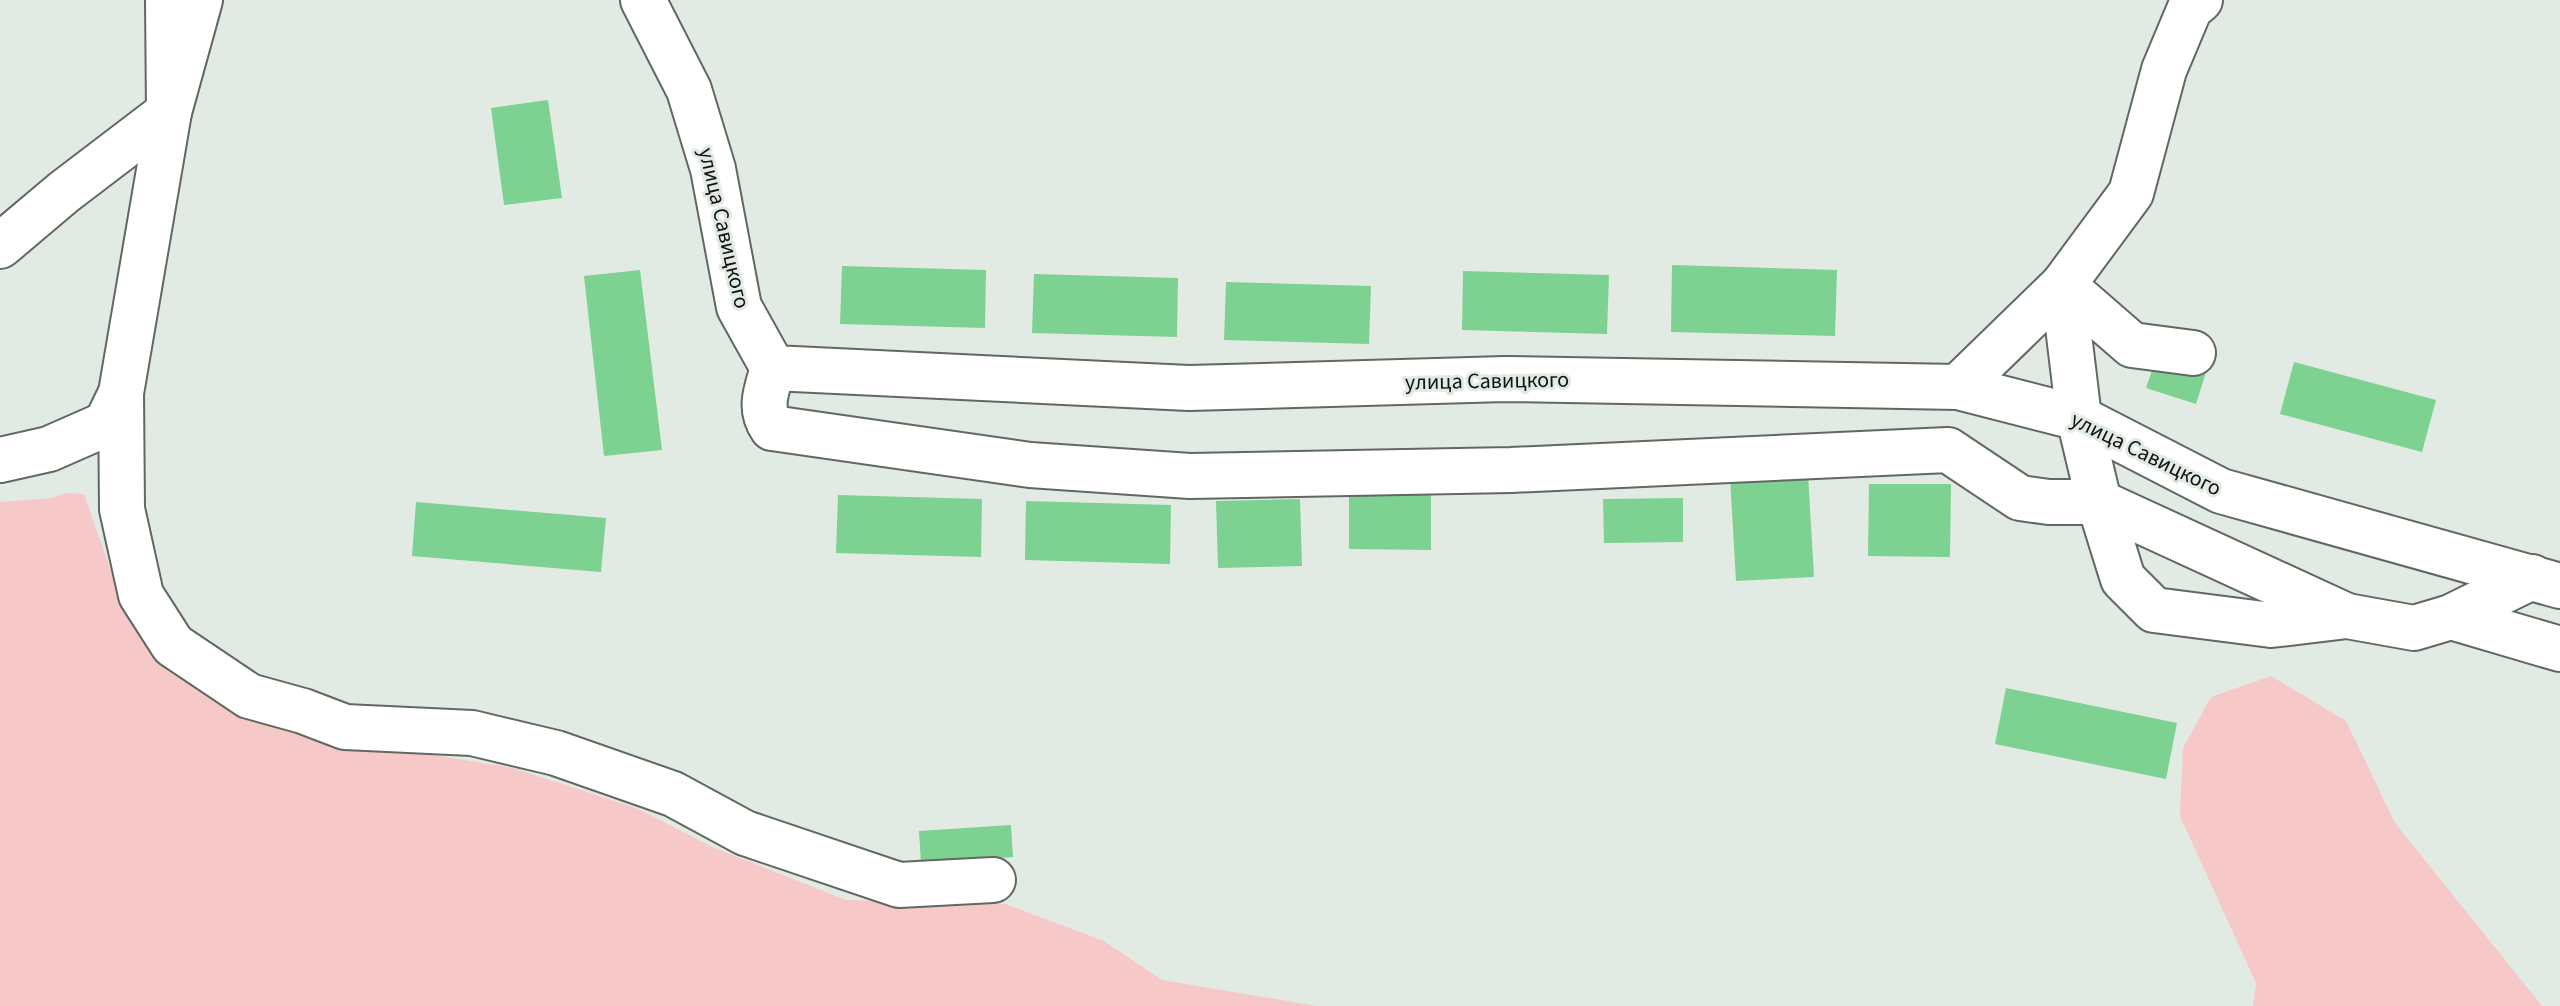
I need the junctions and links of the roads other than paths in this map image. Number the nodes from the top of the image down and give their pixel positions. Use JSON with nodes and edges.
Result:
{"nodes":[{"id":1,"x":168,"y":0,"type":"edge"},
{"id":2,"x":200,"y":0,"type":"edge"},
{"id":3,"x":643,"y":0,"type":"edge"},
{"id":4,"x":2200,"y":0,"type":"edge"},
{"id":5,"x":169,"y":112,"type":"junction"},
{"id":6,"x":0,"y":246,"type":"edge"},
{"id":7,"x":2063,"y":285,"type":"junction"},
{"id":8,"x":2193,"y":353,"type":"dead end"},
{"id":9,"x":773,"y":368,"type":"junction"},
{"id":10,"x":1958,"y":387,"type":"junction"},
{"id":11,"x":121,"y":393,"type":"junction"},
{"id":12,"x":2079,"y":418,"type":"junction"},
{"id":13,"x":0,"y":460,"type":"edge"},
{"id":14,"x":2099,"y":502,"type":"junction"},
{"id":15,"x":2546,"y":582,"type":"edge"},
{"id":16,"x":2347,"y":616,"type":"junction"},
{"id":17,"x":2451,"y":617,"type":"junction"},
{"id":18,"x":2560,"y":649,"type":"edge"},
{"id":19,"x":993,"y":880,"type":"dead end"}],
"edges":[{"from":1,"to":5,"type":"street"},
{"from":2,"to":5,"type":"street"},
{"from":3,"to":9,"type":"street","name":"улица Савицкого"},
{"from":4,"to":7,"type":"street"},
{"from":5,"to":6,"type":"street"},
{"from":5,"to":11,"type":"street"},
{"from":7,"to":8,"type":"street"},
{"from":7,"to":10,"type":"street"},
{"from":7,"to":12,"type":"street"},
{"from":9,"to":10,"type":"street","name":"улица Савицкого"},
{"from":9,"to":14,"type":"street"},
{"from":10,"to":12,"type":"street","name":"улица Савицкого"},
{"from":11,"to":13,"type":"street"},
{"from":11,"to":19,"type":"street"},
{"from":12,"to":14,"type":"street"},
{"from":12,"to":15,"type":"street","name":"улица Савицкого"},
{"from":14,"to":16,"type":"street"},
{"from":14,"to":16,"type":"street"},
{"from":15,"to":17,"type":"street"},
{"from":16,"to":17,"type":"street"},
{"from":17,"to":18,"type":"street"}]}
